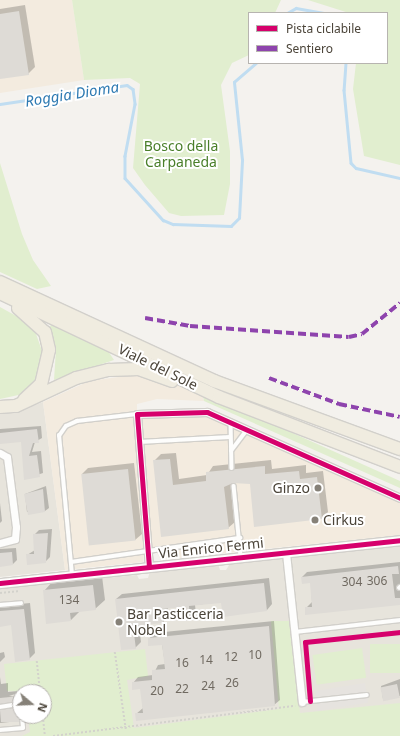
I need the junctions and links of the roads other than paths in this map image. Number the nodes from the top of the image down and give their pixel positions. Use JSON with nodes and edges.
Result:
{"nodes":[{"id":1,"x":0,"y":282,"type":"edge"},
{"id":2,"x":0,"y":295,"type":"edge"},
{"id":3,"x":219,"y":397,"type":"junction"},
{"id":4,"x":16,"y":406,"type":"junction"},
{"id":5,"x":0,"y":407,"type":"edge"},
{"id":6,"x":137,"y":414,"type":"junction"},
{"id":7,"x":307,"y":417,"type":"junction"},
{"id":8,"x":231,"y":420,"type":"junction"},
{"id":9,"x":252,"y":429,"type":"junction"},
{"id":10,"x":230,"y":437,"type":"junction"},
{"id":11,"x":317,"y":437,"type":"junction"},
{"id":12,"x":400,"y":441,"type":"edge"},
{"id":13,"x":139,"y":442,"type":"junction"},
{"id":14,"x":400,"y":448,"type":"edge"},
{"id":15,"x":231,"y":451,"type":"junction"},
{"id":16,"x":0,"y":453,"type":"edge"},
{"id":17,"x":400,"y":458,"type":"edge"},
{"id":18,"x":400,"y":467,"type":"edge"},
{"id":19,"x":232,"y":468,"type":"dead end"},
{"id":20,"x":234,"y":486,"type":"dead end"},
{"id":21,"x":400,"y":498,"type":"edge"},
{"id":22,"x":240,"y":538,"type":"junction"},
{"id":23,"x":400,"y":540,"type":"edge"},
{"id":24,"x":0,"y":544,"type":"edge"},
{"id":25,"x":148,"y":551,"type":"junction"},
{"id":26,"x":286,"y":553,"type":"junction"},
{"id":27,"x":242,"y":557,"type":"junction"},
{"id":28,"x":71,"y":562,"type":"junction"},
{"id":29,"x":149,"y":567,"type":"junction"},
{"id":30,"x":72,"y":576,"type":"junction"},
{"id":31,"x":0,"y":583,"type":"edge"},
{"id":32,"x":21,"y":603,"type":"dead end"},
{"id":33,"x":0,"y":605,"type":"edge"},
{"id":34,"x":400,"y":620,"type":"edge"},
{"id":35,"x":295,"y":632,"type":"junction"},
{"id":36,"x":367,"y":695,"type":"dead end"},
{"id":37,"x":302,"y":702,"type":"joint"},
{"id":38,"x":12,"y":705,"type":"edge"},
{"id":39,"x":0,"y":707,"type":"edge"},
{"id":40,"x":23,"y":724,"type":"edge"},
{"id":41,"x":0,"y":730,"type":"edge"}],
"edges":[{"from":1,"to":7,"type":"highway","name":"Viale del Sole"},
{"from":2,"to":3,"type":"highway","name":"Viale del Sole"},
{"from":2,"to":4,"type":"highway"},
{"from":3,"to":4,"type":"highway"},
{"from":3,"to":11,"type":"highway","name":"Viale del Sole"},
{"from":4,"to":5,"type":"highway"},
{"from":6,"to":8,"type":"street"},
{"from":6,"to":13,"type":"street"},
{"from":6,"to":28,"type":"lane"},
{"from":7,"to":12,"type":"highway"},
{"from":7,"to":14,"type":"highway"},
{"from":8,"to":9,"type":"street"},
{"from":8,"to":10,"type":"lane"},
{"from":9,"to":15,"type":"lane"},
{"from":9,"to":21,"type":"street"},
{"from":10,"to":13,"type":"lane"},
{"from":10,"to":15,"type":"lane"},
{"from":11,"to":17,"type":"highway"},
{"from":11,"to":18,"type":"highway"},
{"from":13,"to":25,"type":"street"},
{"from":15,"to":19,"type":"lane"},
{"from":16,"to":24,"type":"street"},
{"from":20,"to":22,"type":"lane"},
{"from":22,"to":25,"type":"lane"},
{"from":22,"to":27,"type":"lane"},
{"from":23,"to":26,"type":"street","name":"Via Enrico Fermi"},
{"from":25,"to":28,"type":"lane"},
{"from":25,"to":29,"type":"street"},
{"from":26,"to":27,"type":"street","name":"Via Enrico Fermi"},
{"from":26,"to":35,"type":"street"},
{"from":27,"to":29,"type":"street","name":"Via Enrico Fermi"},
{"from":28,"to":30,"type":"lane"},
{"from":29,"to":30,"type":"street","name":"Via Enrico Fermi"},
{"from":30,"to":31,"type":"street","name":"Via Enrico Fermi"},
{"from":32,"to":33,"type":"lane"},
{"from":34,"to":35,"type":"lane"},
{"from":35,"to":37,"type":"street"},
{"from":36,"to":37,"type":"lane"},
{"from":38,"to":39,"type":"lane"},
{"from":40,"to":41,"type":"lane"}]}
